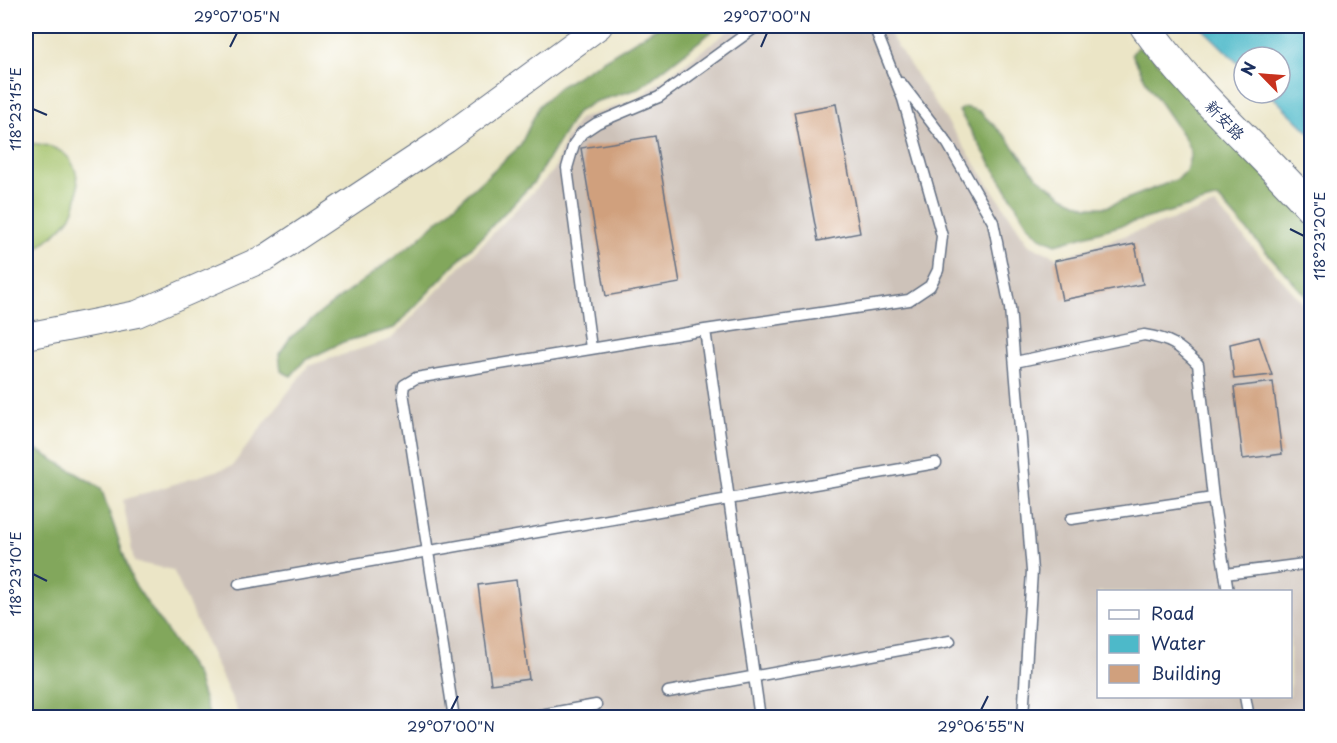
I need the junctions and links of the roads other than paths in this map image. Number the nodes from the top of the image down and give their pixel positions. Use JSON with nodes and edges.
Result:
{"nodes":[{"id":1,"x":599,"y":26,"type":"edge"},
{"id":2,"x":757,"y":26,"type":"edge"},
{"id":3,"x":874,"y":26,"type":"edge"},
{"id":4,"x":1145,"y":26,"type":"edge"},
{"id":5,"x":892,"y":71,"type":"junction"},
{"id":6,"x":1311,"y":209,"type":"edge"},
{"id":7,"x":705,"y":330,"type":"junction"},
{"id":8,"x":26,"y":336,"type":"edge"},
{"id":9,"x":591,"y":348,"type":"junction"},
{"id":10,"x":1015,"y":362,"type":"junction"},
{"id":11,"x":936,"y":463,"type":"dead end"},
{"id":12,"x":1213,"y":498,"type":"junction"},
{"id":13,"x":729,"y":499,"type":"junction"},
{"id":14,"x":1071,"y":519,"type":"dead end"},
{"id":15,"x":429,"y":551,"type":"junction"},
{"id":16,"x":1311,"y":563,"type":"edge"},
{"id":17,"x":1225,"y":574,"type":"junction"},
{"id":18,"x":239,"y":584,"type":"dead end"},
{"id":19,"x":1228,"y":590,"type":"edge"},
{"id":20,"x":950,"y":641,"type":"dead end"},
{"id":21,"x":754,"y":676,"type":"junction"},
{"id":22,"x":668,"y":692,"type":"dead end"},
{"id":23,"x":1245,"y":698,"type":"edge"},
{"id":24,"x":596,"y":705,"type":"dead end"},
{"id":25,"x":454,"y":717,"type":"edge"},
{"id":26,"x":528,"y":717,"type":"edge"},
{"id":27,"x":760,"y":717,"type":"edge"},
{"id":28,"x":1023,"y":717,"type":"edge"},
{"id":29,"x":1249,"y":717,"type":"edge"}],
"edges":[{"from":1,"to":8,"type":"street"},
{"from":2,"to":9,"type":"lane"},
{"from":3,"to":5,"type":"lane"},
{"from":4,"to":6,"type":"main road","name":"新安路"},
{"from":5,"to":7,"type":"lane"},
{"from":5,"to":10,"type":"lane"},
{"from":7,"to":9,"type":"lane"},
{"from":7,"to":13,"type":"lane"},
{"from":9,"to":15,"type":"lane"},
{"from":10,"to":12,"type":"lane"},
{"from":10,"to":28,"type":"lane"},
{"from":11,"to":13,"type":"lane"},
{"from":12,"to":14,"type":"lane"},
{"from":12,"to":17,"type":"lane"},
{"from":13,"to":15,"type":"lane"},
{"from":13,"to":21,"type":"lane"},
{"from":15,"to":18,"type":"lane"},
{"from":15,"to":25,"type":"lane"},
{"from":16,"to":17,"type":"lane"},
{"from":17,"to":19,"type":"lane"},
{"from":20,"to":21,"type":"lane"},
{"from":21,"to":22,"type":"lane"},
{"from":21,"to":27,"type":"lane"},
{"from":23,"to":29,"type":"lane"},
{"from":24,"to":26,"type":"lane"}]}
